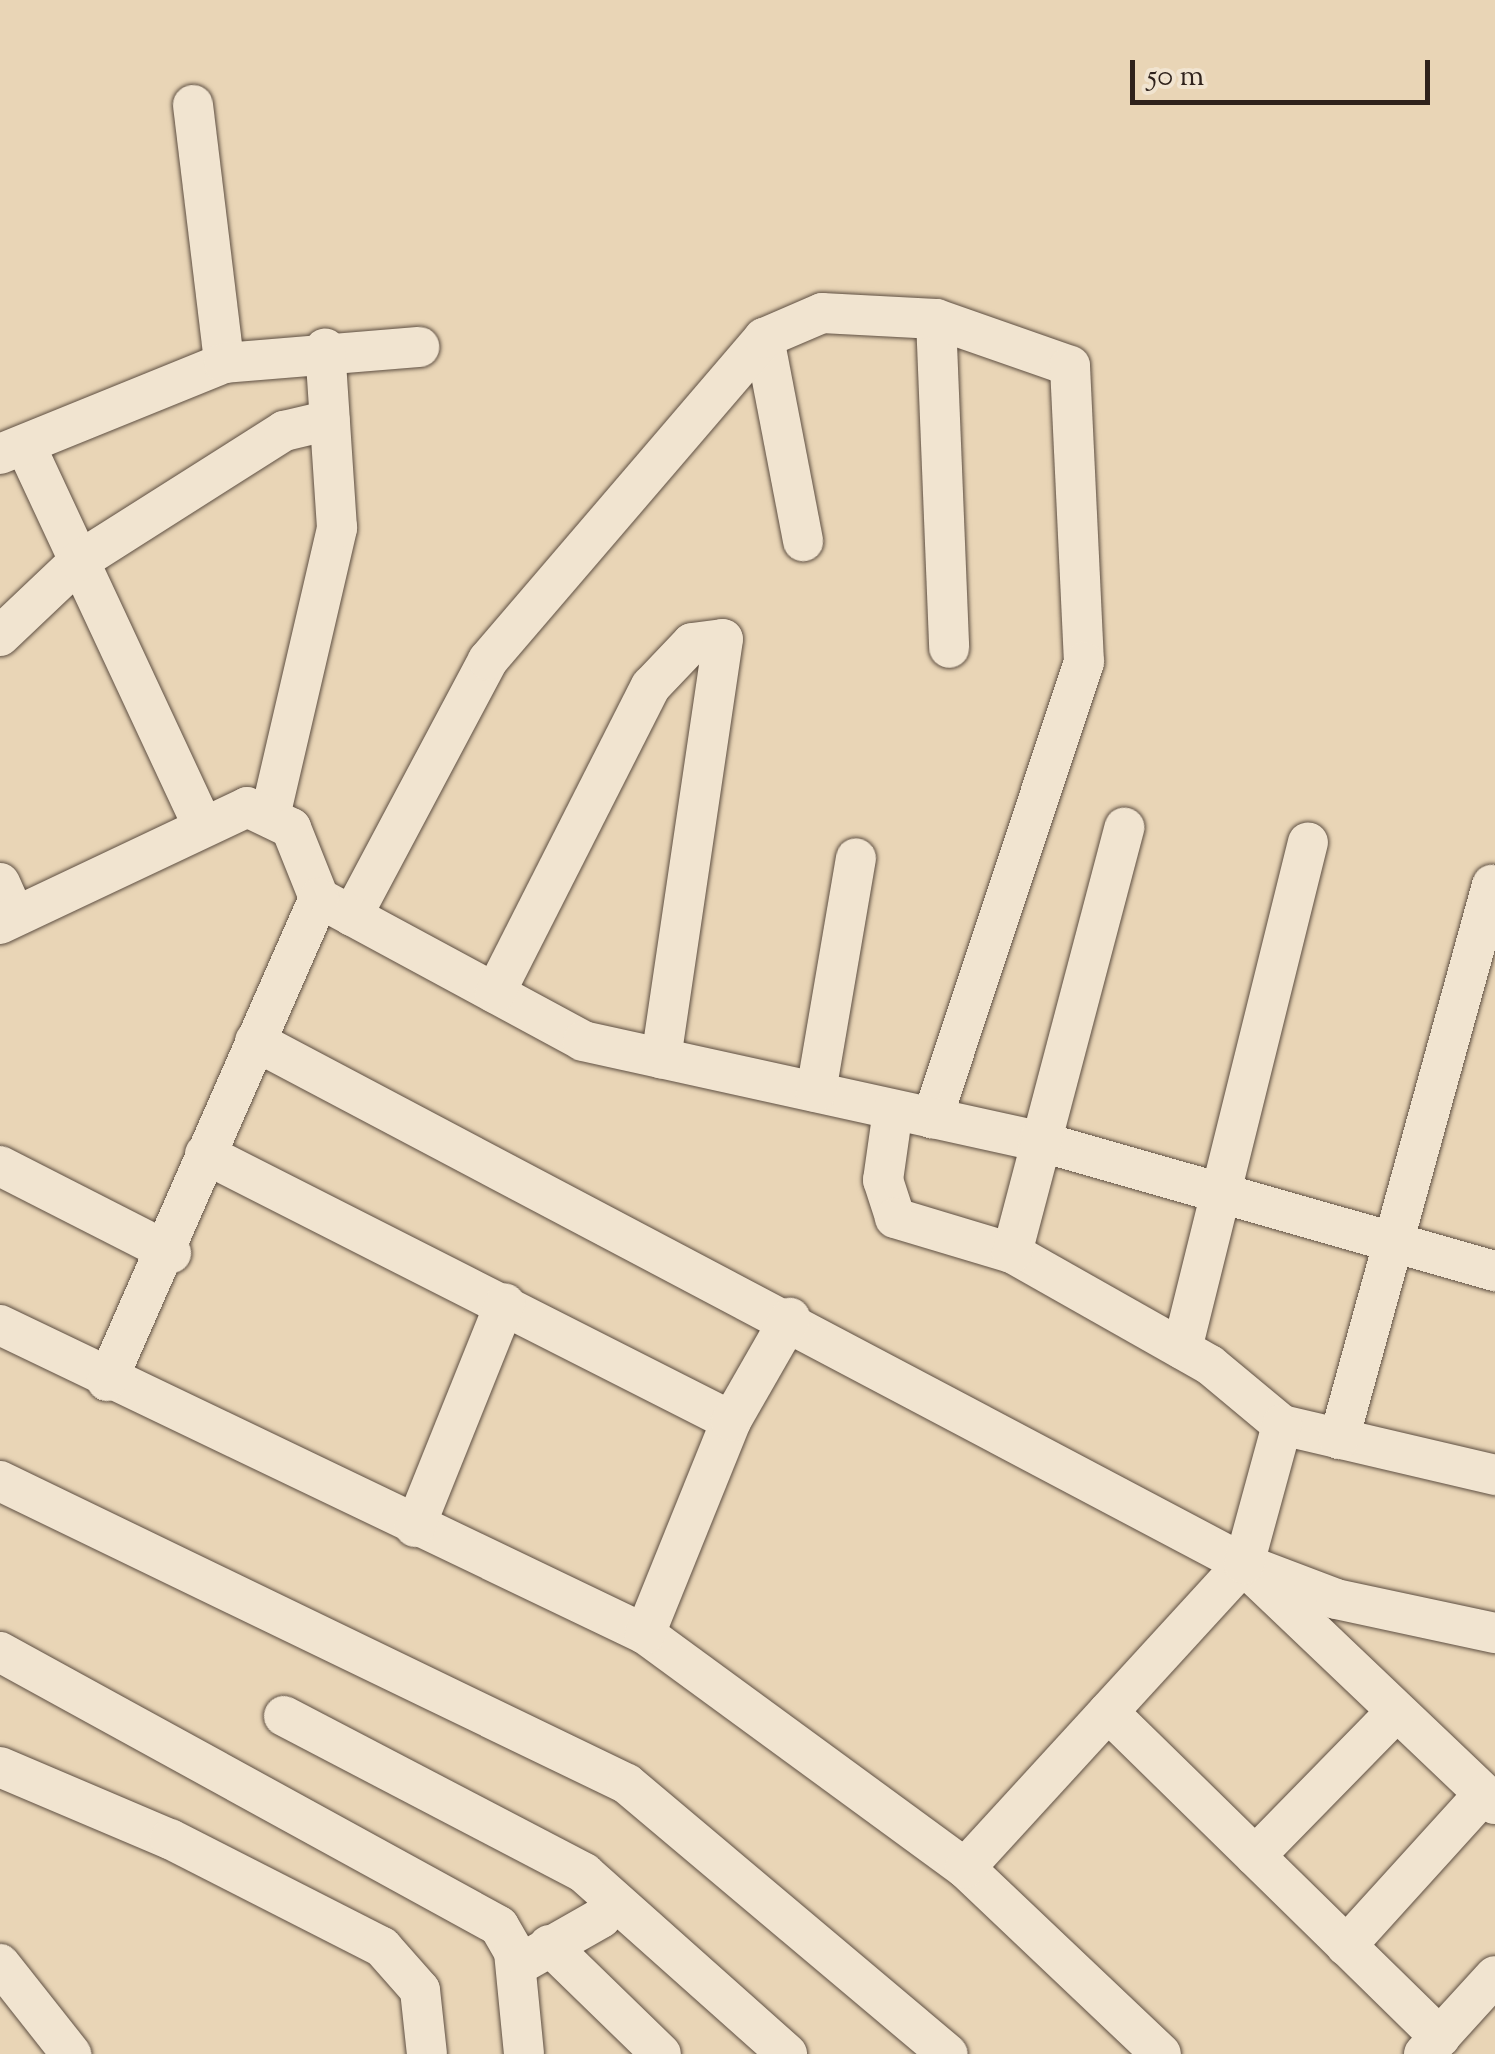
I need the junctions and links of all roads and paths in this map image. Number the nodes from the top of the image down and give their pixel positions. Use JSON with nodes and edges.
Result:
{"nodes":[{"id":1,"x":193,"y":105,"type":"dead end"},
{"id":2,"x":936,"y":319,"type":"junction"},
{"id":3,"x":764,"y":338,"type":"junction"},
{"id":4,"x":418,"y":346,"type":"dead end"},
{"id":5,"x":326,"y":348,"type":"junction"},
{"id":6,"x":224,"y":362,"type":"junction"},
{"id":7,"x":330,"y":420,"type":"junction"},
{"id":8,"x":14,"y":452,"type":"edge"},
{"id":9,"x":803,"y":541,"type":"dead end"},
{"id":10,"x":79,"y":561,"type":"junction"},
{"id":11,"x":0,"y":636,"type":"edge"},
{"id":12,"x":949,"y":648,"type":"dead end"},
{"id":13,"x":271,"y":812,"type":"junction"},
{"id":14,"x":202,"y":825,"type":"junction"},
{"id":15,"x":1124,"y":828,"type":"dead end"},
{"id":16,"x":1308,"y":842,"type":"dead end"},
{"id":17,"x":856,"y":858,"type":"dead end"},
{"id":18,"x":1492,"y":885,"type":"dead end"},
{"id":19,"x":336,"y":907,"type":"junction"},
{"id":20,"x":5,"y":908,"type":"edge"},
{"id":21,"x":494,"y":993,"type":"junction"},
{"id":22,"x":255,"y":1041,"type":"junction"},
{"id":23,"x":661,"y":1058,"type":"junction"},
{"id":24,"x":816,"y":1092,"type":"junction"},
{"id":25,"x":913,"y":1114,"type":"junction"},
{"id":26,"x":1038,"y":1141,"type":"junction"},
{"id":27,"x":205,"y":1154,"type":"junction"},
{"id":28,"x":0,"y":1166,"type":"edge"},
{"id":29,"x":1226,"y":1194,"type":"junction"},
{"id":30,"x":1394,"y":1242,"type":"junction"},
{"id":31,"x":171,"y":1253,"type":"junction"},
{"id":32,"x":1012,"y":1253,"type":"junction"},
{"id":33,"x":1495,"y":1271,"type":"edge"},
{"id":34,"x":505,"y":1303,"type":"junction"},
{"id":35,"x":790,"y":1318,"type":"junction"},
{"id":36,"x":0,"y":1325,"type":"edge"},
{"id":37,"x":1182,"y":1349,"type":"junction"},
{"id":38,"x":107,"y":1382,"type":"junction"},
{"id":39,"x":731,"y":1421,"type":"junction"},
{"id":40,"x":1282,"y":1425,"type":"junction"},
{"id":41,"x":1339,"y":1439,"type":"junction"},
{"id":42,"x":1495,"y":1475,"type":"edge"},
{"id":43,"x":0,"y":1481,"type":"edge"},
{"id":44,"x":415,"y":1527,"type":"junction"},
{"id":45,"x":1244,"y":1564,"type":"junction"},
{"id":46,"x":1495,"y":1633,"type":"edge"},
{"id":47,"x":645,"y":1634,"type":"junction"},
{"id":48,"x":0,"y":1652,"type":"edge"},
{"id":49,"x":1108,"y":1712,"type":"junction"},
{"id":50,"x":1395,"y":1712,"type":"junction"},
{"id":51,"x":284,"y":1716,"type":"dead end"},
{"id":52,"x":0,"y":1767,"type":"edge"},
{"id":53,"x":1489,"y":1799,"type":"edge"},
{"id":54,"x":1255,"y":1856,"type":"junction"},
{"id":55,"x":965,"y":1868,"type":"junction"},
{"id":56,"x":612,"y":1902,"type":"junction"},
{"id":57,"x":549,"y":1945,"type":"junction"},
{"id":58,"x":1346,"y":1946,"type":"junction"},
{"id":59,"x":0,"y":1964,"type":"edge"},
{"id":60,"x":516,"y":1968,"type":"junction"},
{"id":61,"x":1495,"y":1976,"type":"edge"},
{"id":62,"x":1432,"y":2045,"type":"edge"},
{"id":63,"x":927,"y":2048,"type":"edge"},
{"id":64,"x":72,"y":2054,"type":"edge"},
{"id":65,"x":427,"y":2054,"type":"edge"},
{"id":66,"x":524,"y":2054,"type":"edge"},
{"id":67,"x":661,"y":2054,"type":"edge"},
{"id":68,"x":787,"y":2054,"type":"edge"},
{"id":69,"x":1160,"y":2054,"type":"edge"}],
"edges":[{"from":1,"to":6,"type":"street"},
{"from":2,"to":3,"type":"street"},
{"from":2,"to":12,"type":"street"},
{"from":2,"to":25,"type":"street"},
{"from":3,"to":9,"type":"street"},
{"from":3,"to":19,"type":"street"},
{"from":4,"to":5,"type":"street"},
{"from":5,"to":6,"type":"street"},
{"from":5,"to":7,"type":"street"},
{"from":6,"to":8,"type":"street"},
{"from":7,"to":10,"type":"street"},
{"from":7,"to":13,"type":"street"},
{"from":8,"to":10,"type":"street"},
{"from":10,"to":11,"type":"street"},
{"from":10,"to":14,"type":"street"},
{"from":13,"to":14,"type":"street"},
{"from":13,"to":19,"type":"street"},
{"from":14,"to":20,"type":"street"},
{"from":15,"to":26,"type":"street"},
{"from":16,"to":29,"type":"street"},
{"from":17,"to":24,"type":"street"},
{"from":18,"to":30,"type":"street"},
{"from":19,"to":21,"type":"street"},
{"from":19,"to":22,"type":"street"},
{"from":21,"to":23,"type":"street"},
{"from":21,"to":23,"type":"street"},
{"from":22,"to":27,"type":"street"},
{"from":22,"to":35,"type":"street"},
{"from":23,"to":24,"type":"street"},
{"from":24,"to":25,"type":"street"},
{"from":25,"to":26,"type":"street"},
{"from":25,"to":32,"type":"street"},
{"from":26,"to":29,"type":"street"},
{"from":26,"to":32,"type":"street"},
{"from":27,"to":31,"type":"street"},
{"from":27,"to":34,"type":"street"},
{"from":28,"to":31,"type":"street"},
{"from":29,"to":30,"type":"street"},
{"from":29,"to":37,"type":"street"},
{"from":30,"to":33,"type":"street"},
{"from":30,"to":41,"type":"street"},
{"from":31,"to":38,"type":"street"},
{"from":32,"to":37,"type":"street"},
{"from":34,"to":39,"type":"street"},
{"from":34,"to":44,"type":"street"},
{"from":35,"to":39,"type":"street"},
{"from":35,"to":45,"type":"street"},
{"from":36,"to":38,"type":"street"},
{"from":37,"to":40,"type":"street"},
{"from":38,"to":44,"type":"street"},
{"from":39,"to":47,"type":"street"},
{"from":40,"to":41,"type":"street"},
{"from":40,"to":45,"type":"street"},
{"from":41,"to":42,"type":"street"},
{"from":43,"to":63,"type":"street"},
{"from":44,"to":47,"type":"street"},
{"from":45,"to":46,"type":"street"},
{"from":45,"to":49,"type":"street"},
{"from":45,"to":50,"type":"street"},
{"from":47,"to":55,"type":"street"},
{"from":48,"to":60,"type":"street"},
{"from":49,"to":54,"type":"street"},
{"from":49,"to":55,"type":"street"},
{"from":50,"to":53,"type":"street"},
{"from":50,"to":54,"type":"street"},
{"from":51,"to":56,"type":"street"},
{"from":52,"to":65,"type":"street"},
{"from":53,"to":58,"type":"street"},
{"from":54,"to":58,"type":"street"},
{"from":55,"to":69,"type":"street"},
{"from":56,"to":57,"type":"street"},
{"from":56,"to":68,"type":"street"},
{"from":57,"to":60,"type":"street"},
{"from":57,"to":67,"type":"street"},
{"from":58,"to":62,"type":"street"},
{"from":59,"to":64,"type":"street"},
{"from":60,"to":66,"type":"street"},
{"from":61,"to":62,"type":"street"}]}
